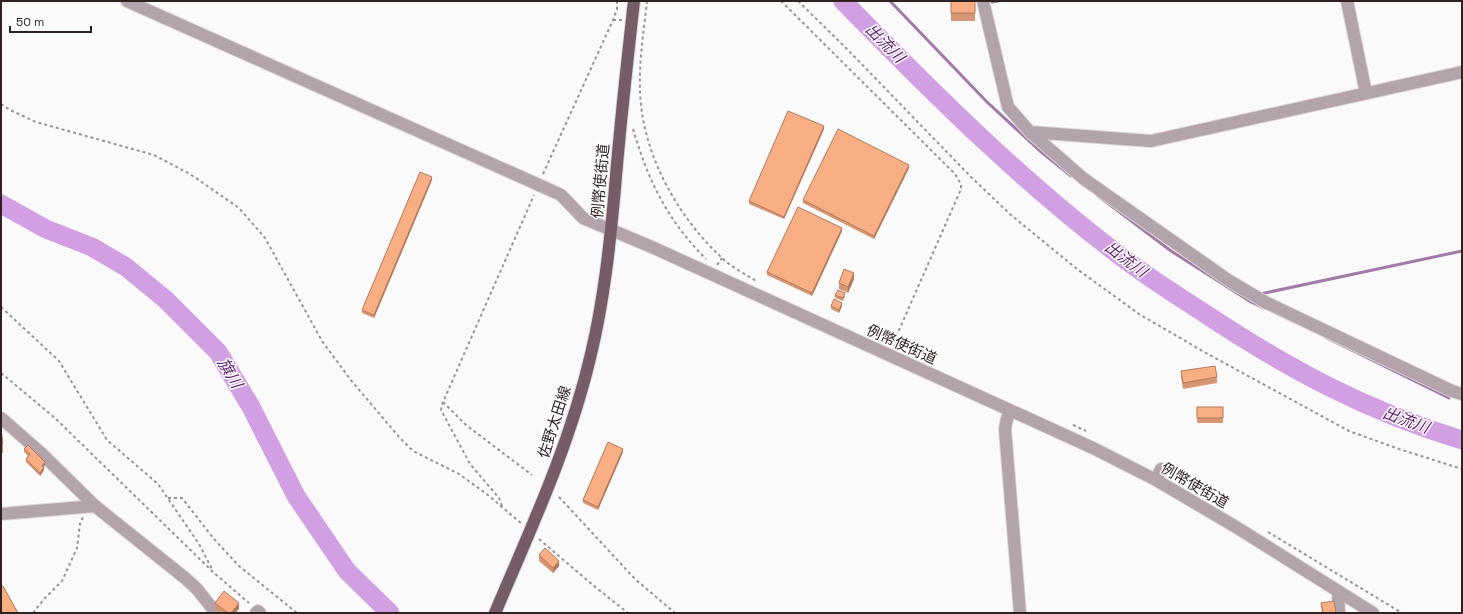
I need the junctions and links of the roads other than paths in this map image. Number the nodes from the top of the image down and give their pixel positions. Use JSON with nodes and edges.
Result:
{"nodes":[{"id":1,"x":127,"y":1,"type":"edge"},
{"id":2,"x":634,"y":1,"type":"edge"},
{"id":3,"x":983,"y":1,"type":"edge"},
{"id":4,"x":1347,"y":1,"type":"edge"},
{"id":5,"x":1462,"y":72,"type":"edge"},
{"id":6,"x":1366,"y":93,"type":"junction"},
{"id":7,"x":1030,"y":132,"type":"junction"},
{"id":8,"x":611,"y":231,"type":"junction"},
{"id":9,"x":1462,"y":394,"type":"edge"},
{"id":10,"x":1010,"y":411,"type":"junction"},
{"id":11,"x":1,"y":418,"type":"edge"},
{"id":12,"x":91,"y":506,"type":"junction"},
{"id":13,"x":1,"y":514,"type":"edge"},
{"id":14,"x":1338,"y":591,"type":"junction"},
{"id":15,"x":216,"y":613,"type":"edge"},
{"id":16,"x":494,"y":613,"type":"edge"},
{"id":17,"x":1020,"y":613,"type":"edge"},
{"id":18,"x":1339,"y":613,"type":"edge"},
{"id":19,"x":1373,"y":613,"type":"edge"}],
"edges":[{"from":1,"to":8,"type":"street"},
{"from":2,"to":8,"type":"main road","name":"例幣使街道"},
{"from":3,"to":7,"type":"street"},
{"from":4,"to":6,"type":"street"},
{"from":5,"to":6,"type":"street"},
{"from":6,"to":7,"type":"street"},
{"from":7,"to":9,"type":"street"},
{"from":8,"to":10,"type":"street","name":"例幣使街道"},
{"from":8,"to":16,"type":"main road","name":"佐野太田線"},
{"from":10,"to":14,"type":"street","name":"例幣使街道"},
{"from":10,"to":17,"type":"street"},
{"from":11,"to":12,"type":"street"},
{"from":12,"to":13,"type":"street"},
{"from":12,"to":15,"type":"street"},
{"from":14,"to":18,"type":"street"},
{"from":14,"to":19,"type":"street","name":"例幣使街道"}]}
